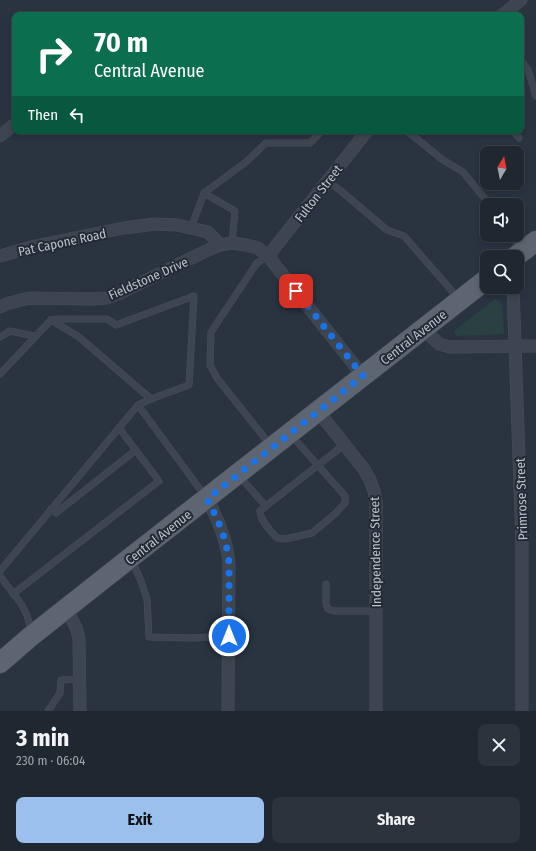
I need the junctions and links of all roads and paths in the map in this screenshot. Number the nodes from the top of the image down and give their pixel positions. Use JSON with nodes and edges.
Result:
{"nodes":[{"id":1,"x":521,"y":0,"type":"edge"},
{"id":2,"x":506,"y":12,"type":"edge"},
{"id":3,"x":524,"y":64,"type":"edge"},
{"id":4,"x":536,"y":96,"type":"edge"},
{"id":5,"x":12,"y":126,"type":"edge"},
{"id":6,"x":319,"y":134,"type":"edge"},
{"id":7,"x":365,"y":134,"type":"edge"},
{"id":8,"x":410,"y":134,"type":"edge"},
{"id":9,"x":516,"y":134,"type":"edge"},
{"id":10,"x":0,"y":136,"type":"edge"},
{"id":11,"x":519,"y":138,"type":"dead end"},
{"id":12,"x":328,"y":181,"type":"junction"},
{"id":13,"x":204,"y":193,"type":"junction"},
{"id":14,"x":484,"y":198,"type":"edge"},
{"id":15,"x":191,"y":228,"type":"junction"},
{"id":16,"x":518,"y":242,"type":"edge"},
{"id":17,"x":226,"y":244,"type":"junction"},
{"id":18,"x":525,"y":250,"type":"edge"},
{"id":19,"x":0,"y":256,"type":"edge"},
{"id":20,"x":268,"y":256,"type":"junction"},
{"id":21,"x":480,"y":284,"type":"edge"},
{"id":22,"x":513,"y":294,"type":"edge"},
{"id":23,"x":460,"y":300,"type":"junction"},
{"id":24,"x":0,"y":307,"type":"edge"},
{"id":25,"x":51,"y":320,"type":"junction"},
{"id":26,"x":423,"y":328,"type":"junction"},
{"id":27,"x":34,"y":336,"type":"junction"},
{"id":28,"x":0,"y":337,"type":"edge"},
{"id":29,"x":515,"y":346,"type":"junction"},
{"id":30,"x":536,"y":346,"type":"edge"},
{"id":31,"x":0,"y":374,"type":"edge"},
{"id":32,"x":363,"y":376,"type":"junction"},
{"id":33,"x":151,"y":398,"type":"junction"},
{"id":34,"x":138,"y":405,"type":"junction"},
{"id":35,"x":318,"y":411,"type":"junction"},
{"id":36,"x":119,"y":428,"type":"junction"},
{"id":37,"x":289,"y":433,"type":"junction"},
{"id":38,"x":345,"y":444,"type":"junction"},
{"id":39,"x":272,"y":447,"type":"junction"},
{"id":40,"x":136,"y":450,"type":"junction"},
{"id":41,"x":318,"y":466,"type":"junction"},
{"id":42,"x":237,"y":474,"type":"junction"},
{"id":43,"x":207,"y":499,"type":"junction"},
{"id":44,"x":266,"y":506,"type":"junction"},
{"id":45,"x":51,"y":509,"type":"junction"},
{"id":46,"x":130,"y":558,"type":"junction"},
{"id":47,"x":0,"y":571,"type":"edge"},
{"id":48,"x":0,"y":576,"type":"edge"},
{"id":49,"x":326,"y":584,"type":"dead end"},
{"id":50,"x":13,"y":594,"type":"junction"},
{"id":51,"x":66,"y":610,"type":"junction"},
{"id":52,"x":376,"y":611,"type":"junction"},
{"id":53,"x":229,"y":636,"type":"junction"},
{"id":54,"x":30,"y":637,"type":"junction"},
{"id":55,"x":0,"y":663,"type":"edge"},
{"id":56,"x":80,"y":679,"type":"junction"},
{"id":57,"x":48,"y":711,"type":"edge"},
{"id":58,"x":80,"y":711,"type":"edge"},
{"id":59,"x":228,"y":711,"type":"edge"},
{"id":60,"x":376,"y":711,"type":"edge"},
{"id":61,"x":522,"y":711,"type":"edge"}],
"edges":[{"from":1,"to":2,"type":"street"},
{"from":3,"to":4,"type":"lane"},
{"from":5,"to":10,"type":"street"},
{"from":6,"to":13,"type":"lane"},
{"from":7,"to":12,"type":"street","name":"Fulton Street"},
{"from":8,"to":14,"type":"lane"},
{"from":9,"to":11,"type":"lane"},
{"from":12,"to":20,"type":"street","name":"Fulton Street"},
{"from":12,"to":23,"type":"lane"},
{"from":13,"to":15,"type":"lane"},
{"from":13,"to":17,"type":"lane"},
{"from":15,"to":17,"type":"street"},
{"from":15,"to":19,"type":"street","name":"Pat Capone Road"},
{"from":16,"to":18,"type":"lane"},
{"from":17,"to":20,"type":"street"},
{"from":17,"to":24,"type":"street","name":"Fieldstone Drive"},
{"from":20,"to":32,"type":"street"},
{"from":20,"to":39,"type":"lane"},
{"from":21,"to":23,"type":"main road","name":"Central Avenue"},
{"from":22,"to":29,"type":"street","name":"Primrose Street"},
{"from":23,"to":26,"type":"main road","name":"Central Avenue"},
{"from":25,"to":27,"type":"lane"},
{"from":25,"to":33,"type":"lane"},
{"from":25,"to":33,"type":"lane"},
{"from":26,"to":29,"type":"street"},
{"from":26,"to":32,"type":"main road","name":"Central Avenue"},
{"from":27,"to":28,"type":"lane"},
{"from":27,"to":31,"type":"lane"},
{"from":29,"to":30,"type":"street"},
{"from":29,"to":61,"type":"street","name":"Primrose Street"},
{"from":32,"to":35,"type":"main road","name":"Central Avenue"},
{"from":33,"to":34,"type":"lane"},
{"from":34,"to":36,"type":"lane"},
{"from":34,"to":43,"type":"lane"},
{"from":35,"to":37,"type":"main road","name":"Central Avenue"},
{"from":35,"to":38,"type":"street","name":"Independence Street"},
{"from":36,"to":40,"type":"lane"},
{"from":36,"to":45,"type":"lane"},
{"from":37,"to":39,"type":"main road","name":"Central Avenue"},
{"from":37,"to":41,"type":"lane"},
{"from":38,"to":41,"type":"lane"},
{"from":38,"to":52,"type":"street","name":"Independence Street"},
{"from":39,"to":42,"type":"main road","name":"Central Avenue"},
{"from":40,"to":45,"type":"lane"},
{"from":40,"to":50,"type":"lane"},
{"from":41,"to":44,"type":"lane"},
{"from":41,"to":44,"type":"lane"},
{"from":42,"to":43,"type":"main road","name":"Central Avenue"},
{"from":42,"to":44,"type":"lane"},
{"from":43,"to":46,"type":"main road","name":"Central Avenue"},
{"from":43,"to":53,"type":"street"},
{"from":45,"to":47,"type":"lane"},
{"from":46,"to":51,"type":"main road","name":"Central Avenue"},
{"from":46,"to":53,"type":"lane"},
{"from":48,"to":50,"type":"lane"},
{"from":49,"to":52,"type":"lane"},
{"from":50,"to":54,"type":"lane"},
{"from":51,"to":54,"type":"main road","name":"Central Avenue"},
{"from":51,"to":56,"type":"street"},
{"from":52,"to":60,"type":"street","name":"Independence Street"},
{"from":53,"to":59,"type":"street"},
{"from":54,"to":55,"type":"main road","name":"Central Avenue"},
{"from":56,"to":57,"type":"lane"},
{"from":56,"to":58,"type":"street"}]}
